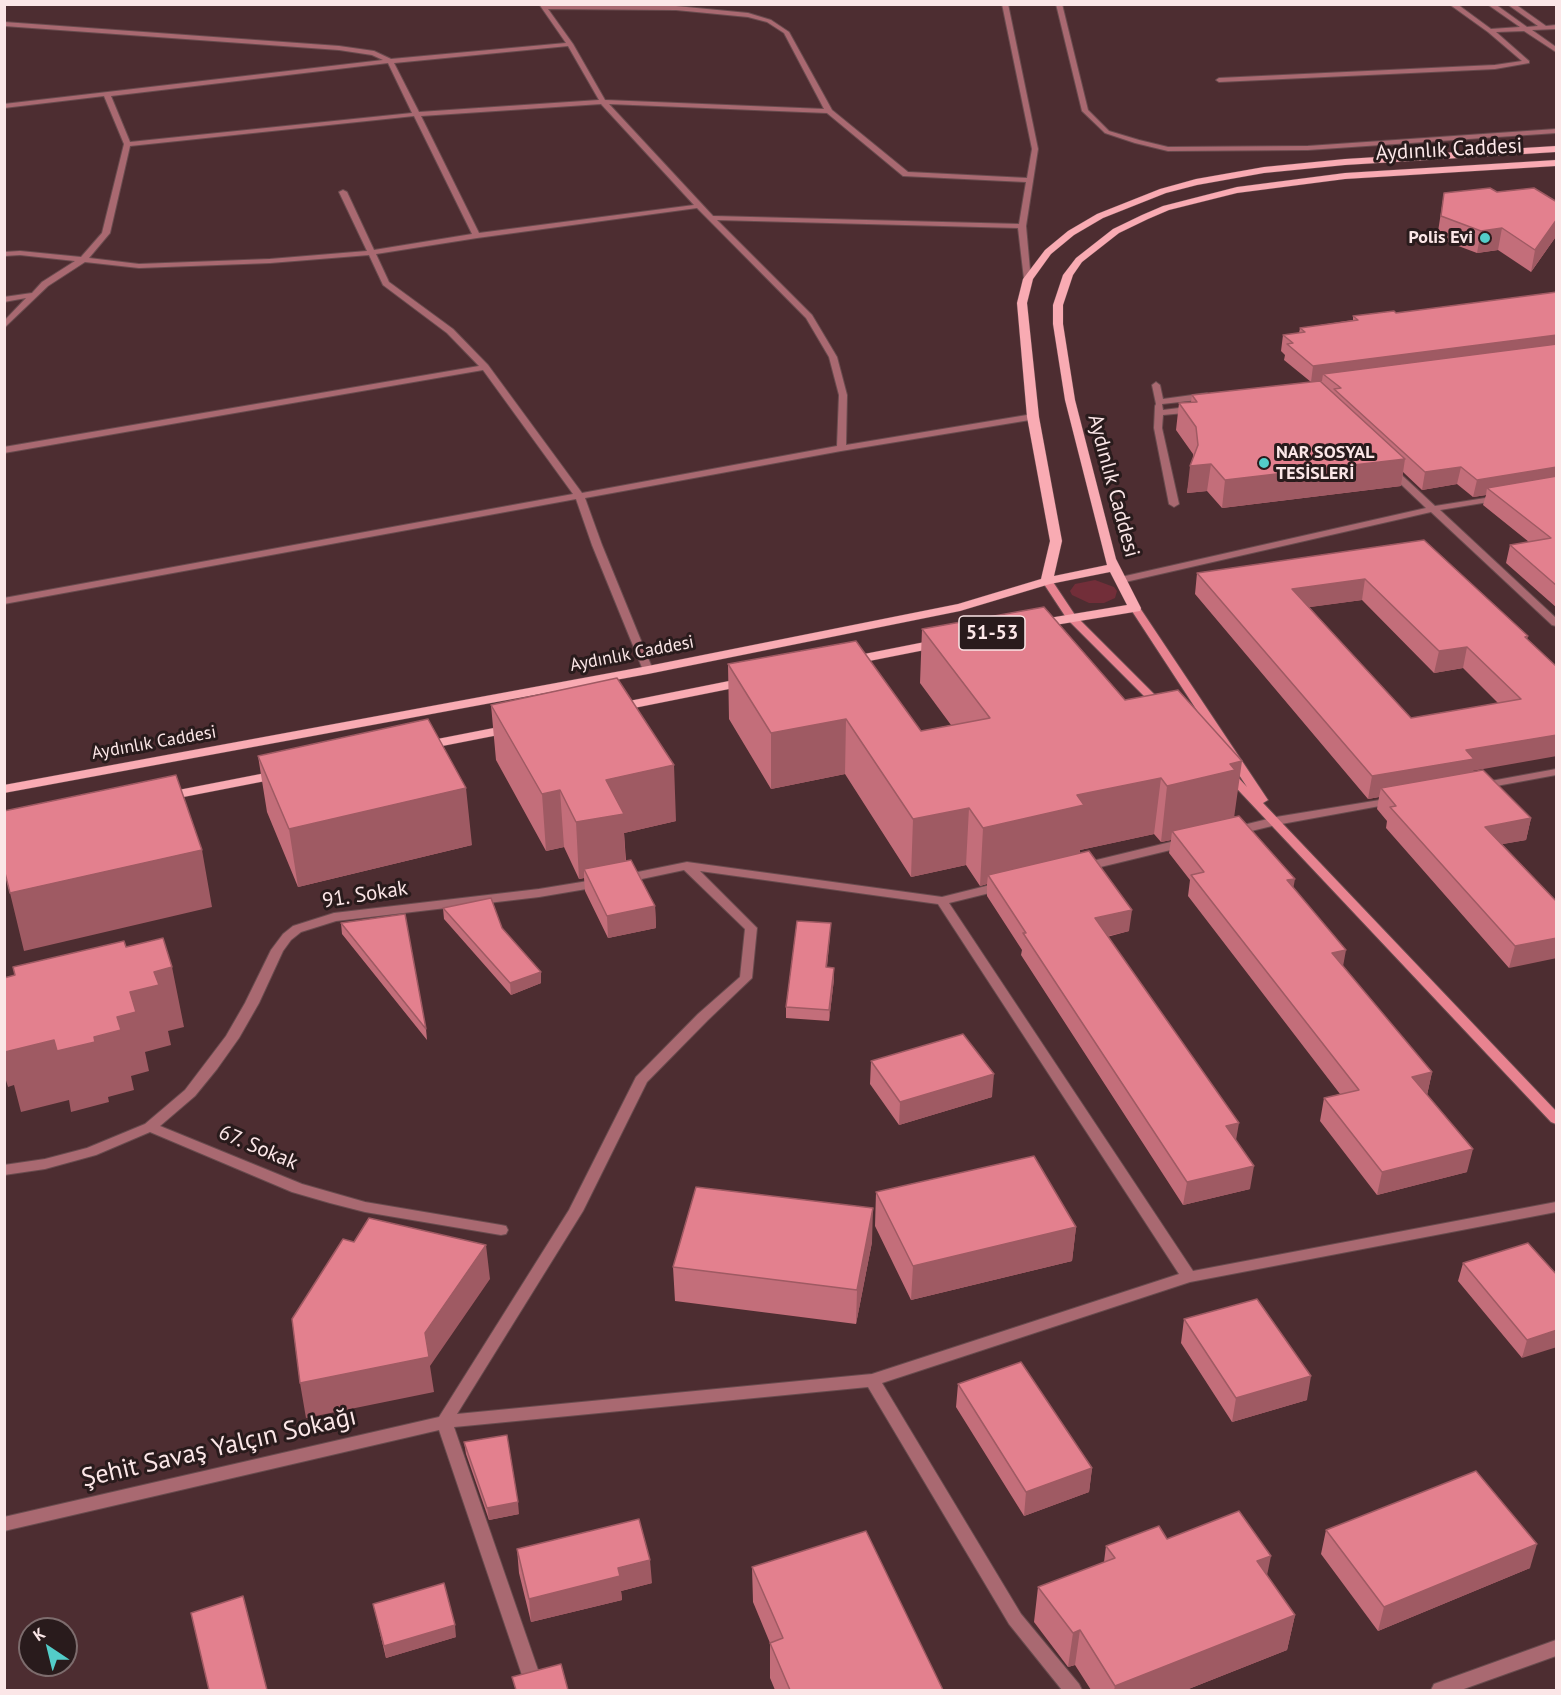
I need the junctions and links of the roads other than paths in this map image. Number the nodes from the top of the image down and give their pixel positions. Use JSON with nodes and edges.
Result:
{"nodes":[{"id":1,"x":1005,"y":4,"type":"edge"},
{"id":2,"x":1059,"y":4,"type":"edge"},
{"id":3,"x":1452,"y":4,"type":"edge"},
{"id":4,"x":1490,"y":4,"type":"edge"},
{"id":5,"x":1510,"y":4,"type":"edge"},
{"id":6,"x":544,"y":6,"type":"edge"},
{"id":7,"x":4,"y":24,"type":"edge"},
{"id":8,"x":1557,"y":27,"type":"edge"},
{"id":9,"x":1545,"y":28,"type":"junction"},
{"id":10,"x":1526,"y":29,"type":"junction"},
{"id":11,"x":1490,"y":31,"type":"junction"},
{"id":12,"x":1557,"y":35,"type":"edge"},
{"id":13,"x":570,"y":44,"type":"junction"},
{"id":14,"x":1557,"y":50,"type":"edge"},
{"id":15,"x":390,"y":61,"type":"junction"},
{"id":16,"x":1219,"y":80,"type":"dead end"},
{"id":17,"x":107,"y":95,"type":"junction"},
{"id":18,"x":603,"y":102,"type":"junction"},
{"id":19,"x":4,"y":106,"type":"edge"},
{"id":20,"x":829,"y":111,"type":"junction"},
{"id":21,"x":418,"y":114,"type":"junction"},
{"id":22,"x":1557,"y":131,"type":"edge"},
{"id":23,"x":127,"y":144,"type":"junction"},
{"id":24,"x":1557,"y":149,"type":"edge"},
{"id":25,"x":1557,"y":163,"type":"edge"},
{"id":26,"x":1031,"y":180,"type":"junction"},
{"id":27,"x":343,"y":192,"type":"dead end"},
{"id":28,"x":699,"y":206,"type":"junction"},
{"id":29,"x":712,"y":218,"type":"junction"},
{"id":30,"x":1022,"y":226,"type":"junction"},
{"id":31,"x":477,"y":236,"type":"junction"},
{"id":32,"x":370,"y":253,"type":"junction"},
{"id":33,"x":4,"y":254,"type":"edge"},
{"id":34,"x":83,"y":260,"type":"junction"},
{"id":35,"x":1028,"y":279,"type":"junction"},
{"id":36,"x":32,"y":295,"type":"junction"},
{"id":37,"x":4,"y":300,"type":"edge"},
{"id":38,"x":4,"y":326,"type":"edge"},
{"id":39,"x":485,"y":367,"type":"junction"},
{"id":40,"x":1156,"y":385,"type":"dead end"},
{"id":41,"x":1215,"y":396,"type":"edge"},
{"id":42,"x":1159,"y":402,"type":"junction"},
{"id":43,"x":1204,"y":408,"type":"edge"},
{"id":44,"x":1160,"y":413,"type":"junction"},
{"id":45,"x":1033,"y":417,"type":"junction"},
{"id":46,"x":841,"y":448,"type":"junction"},
{"id":47,"x":4,"y":450,"type":"edge"},
{"id":48,"x":1381,"y":461,"type":"edge"},
{"id":49,"x":580,"y":496,"type":"junction"},
{"id":50,"x":1511,"y":496,"type":"edge"},
{"id":51,"x":1174,"y":504,"type":"dead end"},
{"id":52,"x":1432,"y":509,"type":"junction"},
{"id":53,"x":1114,"y":567,"type":"junction"},
{"id":54,"x":1121,"y":579,"type":"junction"},
{"id":55,"x":1047,"y":581,"type":"junction"},
{"id":56,"x":4,"y":601,"type":"edge"},
{"id":57,"x":1135,"y":608,"type":"junction"},
{"id":58,"x":1071,"y":617,"type":"junction"},
{"id":59,"x":1557,"y":623,"type":"edge"},
{"id":60,"x":1024,"y":626,"type":"edge"},
{"id":61,"x":954,"y":640,"type":"edge"},
{"id":62,"x":837,"y":664,"type":"edge"},
{"id":63,"x":648,"y":670,"type":"junction"},
{"id":64,"x":766,"y":678,"type":"edge"},
{"id":65,"x":602,"y":710,"type":"edge"},
{"id":66,"x":1169,"y":715,"type":"edge"},
{"id":67,"x":532,"y":724,"type":"edge"},
{"id":68,"x":415,"y":747,"type":"edge"},
{"id":69,"x":1218,"y":764,"type":"edge"},
{"id":70,"x":298,"y":770,"type":"edge"},
{"id":71,"x":1557,"y":772,"type":"edge"},
{"id":72,"x":4,"y":789,"type":"edge"},
{"id":73,"x":1463,"y":789,"type":"edge"},
{"id":74,"x":1404,"y":799,"type":"edge"},
{"id":75,"x":145,"y":800,"type":"edge"},
{"id":76,"x":1276,"y":821,"type":"junction"},
{"id":77,"x":1218,"y":835,"type":"edge"},
{"id":78,"x":1195,"y":840,"type":"edge"},
{"id":79,"x":687,"y":866,"type":"junction"},
{"id":80,"x":1068,"y":871,"type":"edge"},
{"id":81,"x":1011,"y":884,"type":"edge"},
{"id":82,"x":942,"y":901,"type":"junction"},
{"id":83,"x":1557,"y":1119,"type":"edge"},
{"id":84,"x":150,"y":1126,"type":"junction"},
{"id":85,"x":4,"y":1170,"type":"edge"},
{"id":86,"x":1557,"y":1207,"type":"edge"},
{"id":87,"x":501,"y":1230,"type":"dead end"},
{"id":88,"x":1189,"y":1277,"type":"junction"},
{"id":89,"x":872,"y":1380,"type":"junction"},
{"id":90,"x":444,"y":1422,"type":"junction"},
{"id":91,"x":4,"y":1524,"type":"edge"},
{"id":92,"x":1557,"y":1648,"type":"edge"},
{"id":93,"x":536,"y":1690,"type":"edge"},
{"id":94,"x":1073,"y":1690,"type":"edge"},
{"id":95,"x":1440,"y":1690,"type":"edge"}],
"edges":[{"from":1,"to":26,"type":"street"},
{"from":2,"to":22,"type":"street"},
{"from":3,"to":11,"type":"street"},
{"from":4,"to":10,"type":"street"},
{"from":5,"to":9,"type":"street"},
{"from":6,"to":13,"type":"street"},
{"from":6,"to":20,"type":"street"},
{"from":7,"to":15,"type":"street"},
{"from":8,"to":9,"type":"street"},
{"from":9,"to":10,"type":"street"},
{"from":9,"to":12,"type":"street"},
{"from":10,"to":11,"type":"street"},
{"from":10,"to":14,"type":"street"},
{"from":11,"to":16,"type":"street"},
{"from":13,"to":15,"type":"street"},
{"from":13,"to":18,"type":"street"},
{"from":15,"to":17,"type":"street"},
{"from":15,"to":21,"type":"street"},
{"from":17,"to":19,"type":"street"},
{"from":17,"to":23,"type":"street"},
{"from":18,"to":20,"type":"street"},
{"from":18,"to":21,"type":"street"},
{"from":18,"to":28,"type":"street"},
{"from":20,"to":26,"type":"street"},
{"from":21,"to":23,"type":"street"},
{"from":21,"to":31,"type":"street"},
{"from":23,"to":34,"type":"street"},
{"from":24,"to":35,"type":"main road","name":"Aydınlık Caddesi"},
{"from":25,"to":53,"type":"main road","name":"Aydınlık Caddesi"},
{"from":26,"to":30,"type":"street"},
{"from":27,"to":32,"type":"street"},
{"from":28,"to":29,"type":"street"},
{"from":28,"to":31,"type":"street"},
{"from":29,"to":30,"type":"street"},
{"from":29,"to":46,"type":"street"},
{"from":30,"to":35,"type":"street"},
{"from":31,"to":32,"type":"street"},
{"from":32,"to":34,"type":"street"},
{"from":32,"to":39,"type":"street"},
{"from":33,"to":34,"type":"street"},
{"from":34,"to":36,"type":"street"},
{"from":35,"to":45,"type":"main road","name":"Aydınlık Caddesi"},
{"from":36,"to":37,"type":"street"},
{"from":36,"to":38,"type":"street"},
{"from":39,"to":47,"type":"street"},
{"from":39,"to":49,"type":"street"},
{"from":40,"to":42,"type":"street"},
{"from":41,"to":42,"type":"street"},
{"from":42,"to":44,"type":"street"},
{"from":43,"to":44,"type":"street"},
{"from":44,"to":51,"type":"street"},
{"from":45,"to":46,"type":"street"},
{"from":45,"to":55,"type":"main road","name":"Aydınlık Caddesi"},
{"from":46,"to":49,"type":"street"},
{"from":48,"to":52,"type":"street"},
{"from":49,"to":56,"type":"street"},
{"from":49,"to":63,"type":"street"},
{"from":50,"to":52,"type":"street"},
{"from":52,"to":54,"type":"street"},
{"from":52,"to":59,"type":"street"},
{"from":53,"to":54,"type":"main road","name":"Aydınlık Caddesi"},
{"from":53,"to":55,"type":"main road"},
{"from":54,"to":57,"type":"main road","name":"Aydınlık Caddesi"},
{"from":55,"to":58,"type":"street"},
{"from":55,"to":63,"type":"main road","name":"Aydınlık Caddesi","number":"51-53"},
{"from":57,"to":58,"type":"main road","number":"51-53"},
{"from":57,"to":76,"type":"street"},
{"from":58,"to":60,"type":"main road","number":"51-53"},
{"from":58,"to":66,"type":"street"},
{"from":61,"to":62,"type":"main road","number":"51-53"},
{"from":63,"to":72,"type":"main road","name":"Aydınlık Caddesi","number":"51-53"},
{"from":64,"to":65,"type":"main road"},
{"from":67,"to":68,"type":"main road"},
{"from":69,"to":76,"type":"street"},
{"from":70,"to":75,"type":"main road"},
{"from":71,"to":73,"type":"street"},
{"from":74,"to":76,"type":"street"},
{"from":76,"to":77,"type":"street"},
{"from":76,"to":83,"type":"street"},
{"from":78,"to":80,"type":"street"},
{"from":79,"to":82,"type":"street","name":"91. Sokak"},
{"from":79,"to":84,"type":"street","name":"91. Sokak"},
{"from":79,"to":90,"type":"street"},
{"from":81,"to":82,"type":"street"},
{"from":82,"to":88,"type":"street"},
{"from":84,"to":85,"type":"street"},
{"from":84,"to":87,"type":"street","name":"67. Sokak"},
{"from":86,"to":88,"type":"street","name":"Şehit Savaş Yalçın Sokağı"},
{"from":88,"to":89,"type":"street","name":"Şehit Savaş Yalçın Sokağı"},
{"from":89,"to":90,"type":"street","name":"Şehit Savaş Yalçın Sokağı"},
{"from":89,"to":94,"type":"street"},
{"from":90,"to":91,"type":"street","name":"Şehit Savaş Yalçın Sokağı"},
{"from":90,"to":93,"type":"street"},
{"from":92,"to":95,"type":"street"}]}
